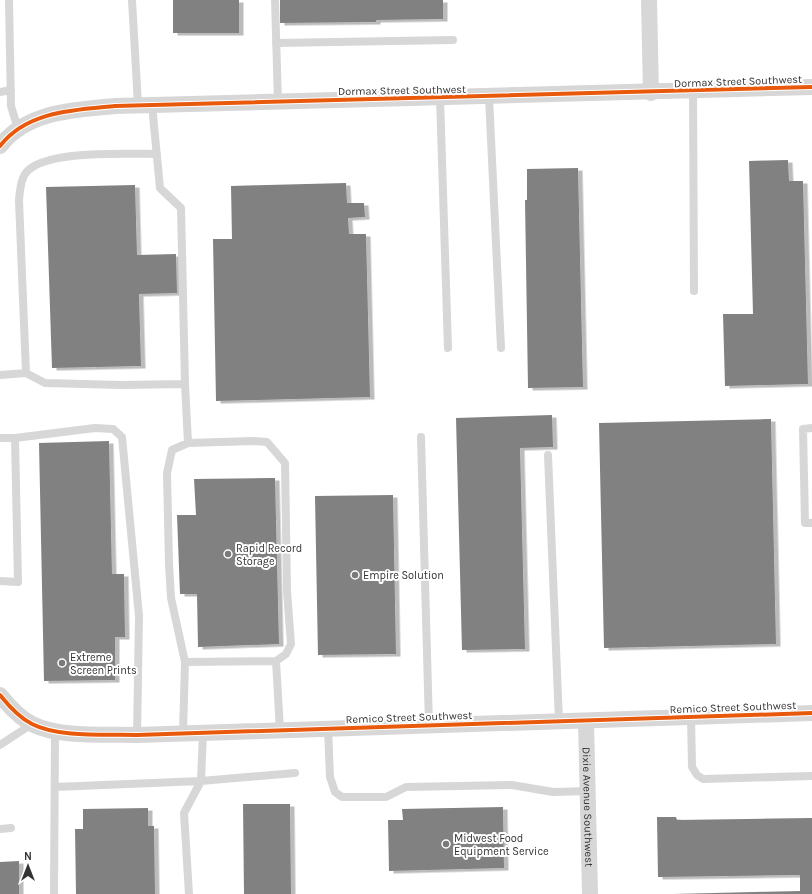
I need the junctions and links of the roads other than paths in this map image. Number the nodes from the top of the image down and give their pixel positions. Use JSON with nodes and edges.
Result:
{"nodes":[{"id":1,"x":9,"y":0,"type":"edge"},
{"id":2,"x":132,"y":0,"type":"edge"},
{"id":3,"x":275,"y":0,"type":"edge"},
{"id":4,"x":649,"y":0,"type":"edge"},
{"id":5,"x":453,"y":40,"type":"dead end"},
{"id":6,"x":276,"y":43,"type":"junction"},
{"id":7,"x":812,"y":87,"type":"edge"},
{"id":8,"x":11,"y":90,"type":"junction"},
{"id":9,"x":693,"y":91,"type":"junction"},
{"id":10,"x":0,"y":92,"type":"edge"},
{"id":11,"x":651,"y":93,"type":"junction"},
{"id":12,"x":489,"y":97,"type":"junction"},
{"id":13,"x":440,"y":98,"type":"junction"},
{"id":14,"x":278,"y":102,"type":"junction"},
{"id":15,"x":145,"y":105,"type":"junction"},
{"id":16,"x":18,"y":129,"type":"junction"},
{"id":17,"x":1,"y":144,"type":"edge"},
{"id":18,"x":157,"y":154,"type":"junction"},
{"id":19,"x":694,"y":291,"type":"dead end"},
{"id":20,"x":448,"y":348,"type":"dead end"},
{"id":21,"x":501,"y":348,"type":"dead end"},
{"id":22,"x":26,"y":373,"type":"junction"},
{"id":23,"x":0,"y":375,"type":"edge"},
{"id":24,"x":185,"y":384,"type":"junction"},
{"id":25,"x":812,"y":428,"type":"edge"},
{"id":26,"x":421,"y":437,"type":"dead end"},
{"id":27,"x":0,"y":438,"type":"edge"},
{"id":28,"x":15,"y":438,"type":"junction"},
{"id":29,"x":188,"y":443,"type":"junction"},
{"id":30,"x":548,"y":455,"type":"dead end"},
{"id":31,"x":812,"y":523,"type":"edge"},
{"id":32,"x":0,"y":581,"type":"edge"},
{"id":33,"x":276,"y":661,"type":"junction"},
{"id":34,"x":184,"y":662,"type":"junction"},
{"id":35,"x":0,"y":695,"type":"edge"},
{"id":36,"x":812,"y":713,"type":"edge"},
{"id":37,"x":691,"y":717,"type":"junction"},
{"id":38,"x":586,"y":720,"type":"junction"},
{"id":39,"x":558,"y":721,"type":"junction"},
{"id":40,"x":32,"y":724,"type":"junction"},
{"id":41,"x":429,"y":726,"type":"junction"},
{"id":42,"x":328,"y":728,"type":"junction"},
{"id":43,"x":280,"y":730,"type":"junction"},
{"id":44,"x":55,"y":731,"type":"junction"},
{"id":45,"x":203,"y":732,"type":"junction"},
{"id":46,"x":183,"y":733,"type":"junction"},
{"id":47,"x":137,"y":734,"type":"junction"},
{"id":48,"x":0,"y":745,"type":"edge"},
{"id":49,"x":295,"y":773,"type":"dead end"},
{"id":50,"x":812,"y":776,"type":"edge"},
{"id":51,"x":201,"y":781,"type":"junction"},
{"id":52,"x":55,"y":787,"type":"junction"},
{"id":53,"x":588,"y":791,"type":"junction"},
{"id":54,"x":11,"y":828,"type":"dead end"},
{"id":55,"x":0,"y":829,"type":"edge"},
{"id":56,"x":54,"y":894,"type":"edge"},
{"id":57,"x":189,"y":894,"type":"edge"},
{"id":58,"x":590,"y":894,"type":"edge"}],
"edges":[{"from":1,"to":8,"type":"lane"},
{"from":2,"to":15,"type":"lane"},
{"from":3,"to":6,"type":"lane"},
{"from":4,"to":11,"type":"street"},
{"from":5,"to":6,"type":"lane"},
{"from":6,"to":14,"type":"lane"},
{"from":7,"to":9,"type":"street","name":"Dormax Street Southwest"},
{"from":8,"to":10,"type":"lane"},
{"from":8,"to":16,"type":"lane"},
{"from":9,"to":11,"type":"street","name":"Dormax Street Southwest"},
{"from":9,"to":19,"type":"lane"},
{"from":11,"to":12,"type":"street","name":"Dormax Street Southwest"},
{"from":12,"to":13,"type":"street","name":"Dormax Street Southwest"},
{"from":12,"to":21,"type":"lane"},
{"from":13,"to":14,"type":"street","name":"Dormax Street Southwest"},
{"from":13,"to":20,"type":"lane"},
{"from":14,"to":15,"type":"street","name":"Dormax Street Southwest"},
{"from":15,"to":16,"type":"street","name":"Dormax Street Southwest"},
{"from":15,"to":18,"type":"lane"},
{"from":16,"to":17,"type":"street","name":"Dormax Street Southwest"},
{"from":18,"to":22,"type":"lane"},
{"from":18,"to":24,"type":"lane"},
{"from":22,"to":23,"type":"lane"},
{"from":22,"to":24,"type":"lane"},
{"from":24,"to":29,"type":"lane"},
{"from":25,"to":31,"type":"lane"},
{"from":26,"to":41,"type":"lane"},
{"from":27,"to":28,"type":"lane"},
{"from":28,"to":32,"type":"lane"},
{"from":28,"to":47,"type":"lane"},
{"from":29,"to":33,"type":"lane"},
{"from":29,"to":34,"type":"lane"},
{"from":30,"to":39,"type":"lane"},
{"from":33,"to":34,"type":"lane"},
{"from":33,"to":43,"type":"lane"},
{"from":34,"to":46,"type":"lane"},
{"from":35,"to":40,"type":"street","name":"Remico Street Southwest"},
{"from":36,"to":37,"type":"street","name":"Remico Street Southwest"},
{"from":37,"to":38,"type":"street","name":"Remico Street Southwest"},
{"from":37,"to":50,"type":"lane"},
{"from":38,"to":39,"type":"street","name":"Remico Street Southwest"},
{"from":38,"to":53,"type":"street","name":"Dixie Avenue Southwest"},
{"from":39,"to":41,"type":"street","name":"Remico Street Southwest"},
{"from":40,"to":44,"type":"street","name":"Remico Street Southwest"},
{"from":40,"to":48,"type":"lane"},
{"from":41,"to":42,"type":"street","name":"Remico Street Southwest"},
{"from":42,"to":43,"type":"street","name":"Remico Street Southwest"},
{"from":42,"to":53,"type":"lane"},
{"from":43,"to":45,"type":"street","name":"Remico Street Southwest"},
{"from":44,"to":47,"type":"street","name":"Remico Street Southwest"},
{"from":44,"to":52,"type":"lane"},
{"from":45,"to":46,"type":"street","name":"Remico Street Southwest"},
{"from":45,"to":51,"type":"lane"},
{"from":46,"to":47,"type":"street","name":"Remico Street Southwest"},
{"from":49,"to":51,"type":"lane"},
{"from":51,"to":52,"type":"lane"},
{"from":51,"to":57,"type":"lane"},
{"from":52,"to":56,"type":"lane"},
{"from":53,"to":58,"type":"street","name":"Dixie Avenue Southwest"},
{"from":54,"to":55,"type":"lane"}]}
